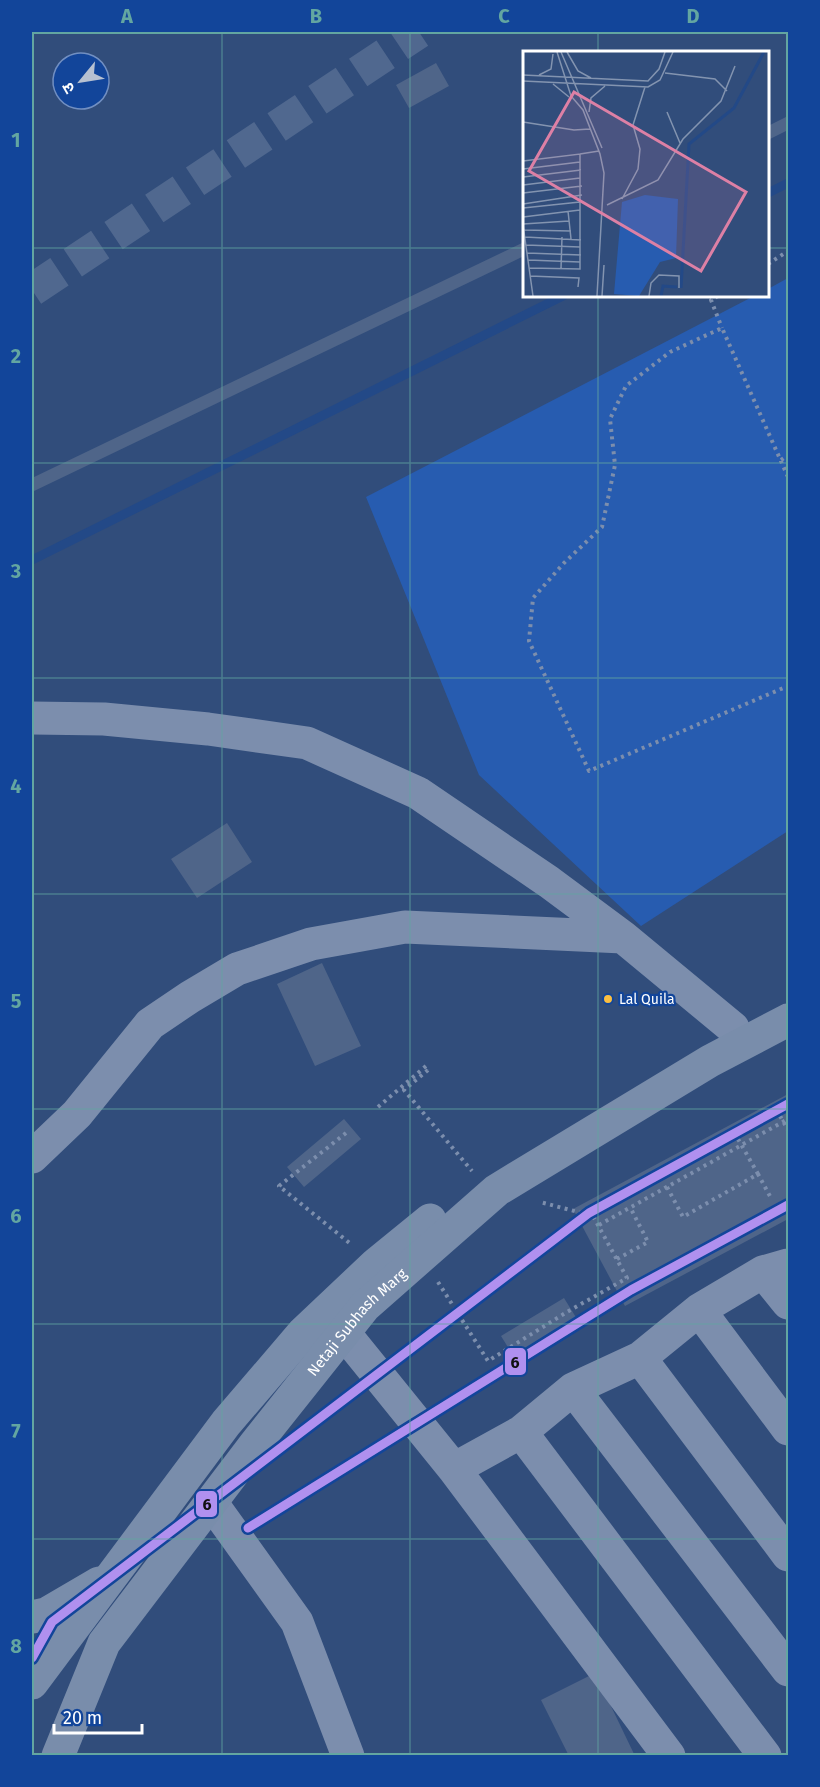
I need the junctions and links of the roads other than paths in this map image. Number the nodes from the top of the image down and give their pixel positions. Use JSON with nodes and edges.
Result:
{"nodes":[{"id":1,"x":32,"y":718,"type":"edge"},
{"id":2,"x":623,"y":937,"type":"junction"},
{"id":3,"x":789,"y":1000,"type":"edge"},
{"id":4,"x":789,"y":1020,"type":"edge"},
{"id":5,"x":734,"y":1028,"type":"junction"},
{"id":6,"x":32,"y":1157,"type":"edge"},
{"id":7,"x":488,"y":1185,"type":"junction"},
{"id":8,"x":776,"y":1269,"type":"edge"},
{"id":9,"x":789,"y":1303,"type":"edge"},
{"id":10,"x":699,"y":1310,"type":"junction"},
{"id":11,"x":344,"y":1333,"type":"junction"},
{"id":12,"x":640,"y":1358,"type":"junction"},
{"id":13,"x":573,"y":1389,"type":"junction"},
{"id":14,"x":789,"y":1429,"type":"edge"},
{"id":15,"x":521,"y":1432,"type":"junction"},
{"id":16,"x":454,"y":1469,"type":"junction"},
{"id":17,"x":211,"y":1502,"type":"junction"},
{"id":18,"x":789,"y":1555,"type":"edge"},
{"id":19,"x":110,"y":1577,"type":"junction"},
{"id":20,"x":32,"y":1617,"type":"edge"},
{"id":21,"x":104,"y":1643,"type":"junction"},
{"id":22,"x":789,"y":1670,"type":"edge"},
{"id":23,"x":32,"y":1683,"type":"edge"},
{"id":24,"x":58,"y":1755,"type":"edge"},
{"id":25,"x":77,"y":1755,"type":"edge"},
{"id":26,"x":348,"y":1755,"type":"edge"},
{"id":27,"x":669,"y":1755,"type":"edge"},
{"id":28,"x":765,"y":1755,"type":"edge"}],
"edges":[{"from":1,"to":2,"type":"street"},
{"from":2,"to":5,"type":"street"},
{"from":2,"to":6,"type":"street"},
{"from":3,"to":5,"type":"main road","name":"Netaji Subhash Marg"},
{"from":4,"to":7,"type":"main road","name":"Netaji Subhash Marg"},
{"from":5,"to":7,"type":"main road","name":"Netaji Subhash Marg"},
{"from":7,"to":11,"type":"main road","name":"Netaji Subhash Marg"},
{"from":7,"to":19,"type":"main road","name":"Netaji Subhash Marg"},
{"from":8,"to":9,"type":"street"},
{"from":8,"to":10,"type":"street"},
{"from":10,"to":12,"type":"street"},
{"from":10,"to":14,"type":"street"},
{"from":11,"to":16,"type":"street"},
{"from":11,"to":17,"type":"main road","name":"Netaji Subhash Marg"},
{"from":12,"to":13,"type":"street"},
{"from":12,"to":18,"type":"street"},
{"from":13,"to":15,"type":"street"},
{"from":13,"to":22,"type":"street"},
{"from":15,"to":16,"type":"street"},
{"from":15,"to":28,"type":"street"},
{"from":16,"to":27,"type":"street"},
{"from":17,"to":21,"type":"main road","name":"Netaji Subhash Marg"},
{"from":17,"to":26,"type":"street"},
{"from":19,"to":20,"type":"main road"},
{"from":19,"to":23,"type":"main road","name":"Netaji Subhash Marg"},
{"from":21,"to":24,"type":"main road","name":"Netaji Subhash Marg"},
{"from":21,"to":25,"type":"main road"}]}
